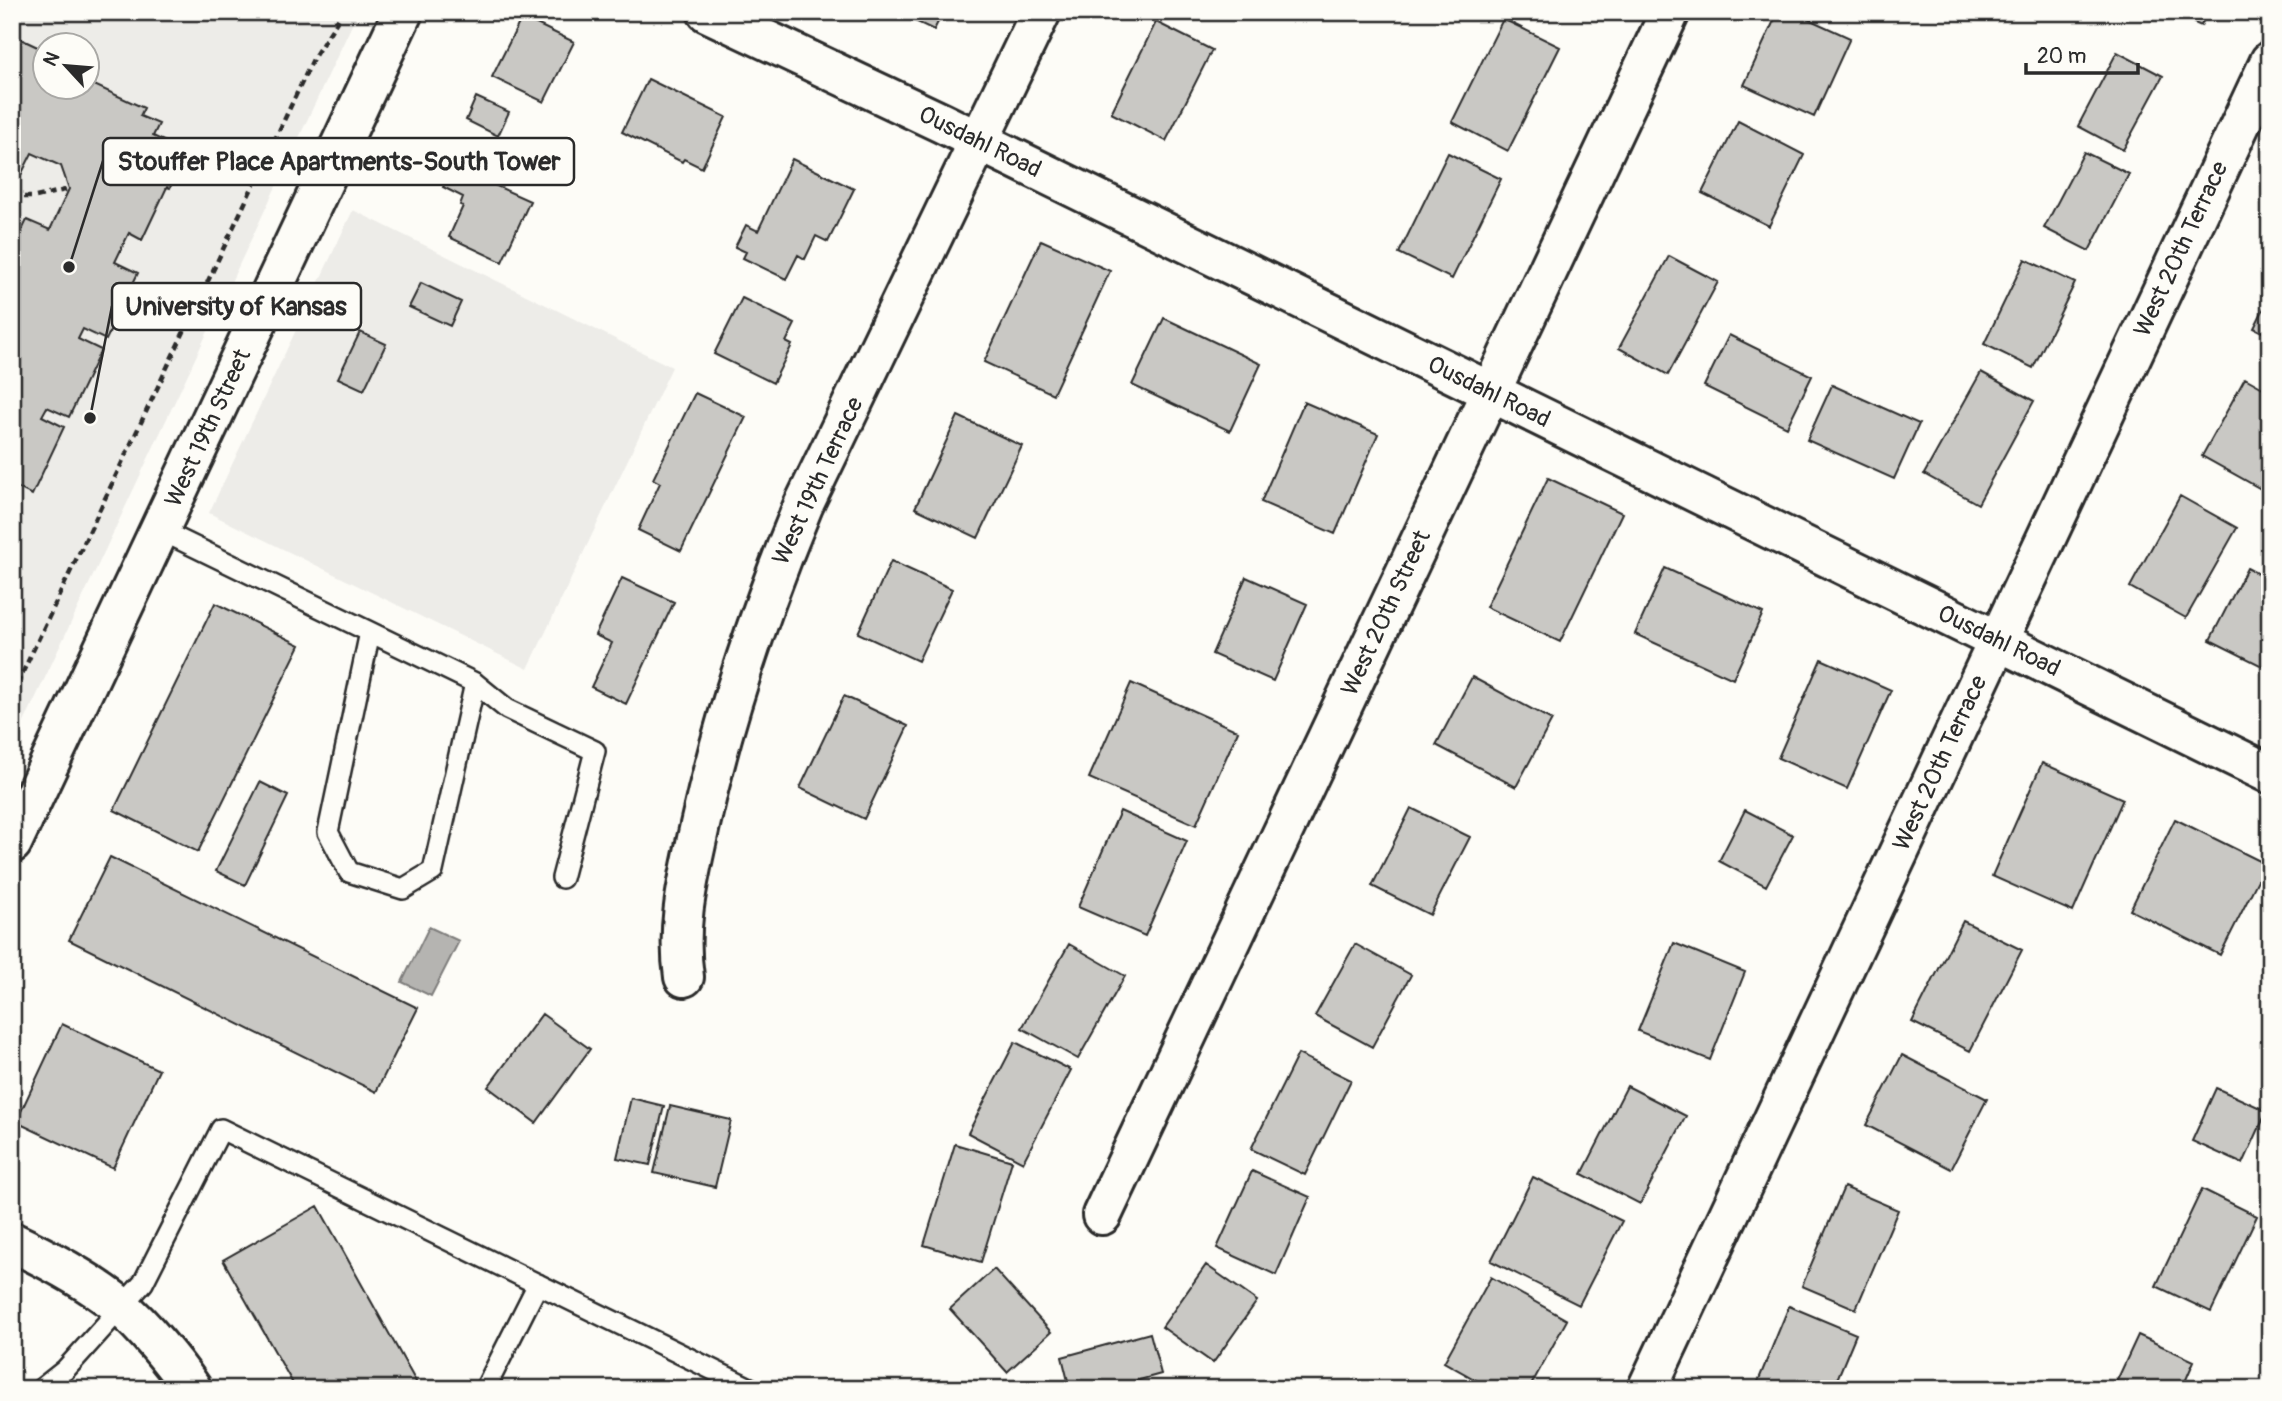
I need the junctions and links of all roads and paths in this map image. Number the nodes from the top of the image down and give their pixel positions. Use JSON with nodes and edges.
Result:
{"nodes":[{"id":1,"x":343,"y":12,"type":"edge"},
{"id":2,"x":403,"y":12,"type":"edge"},
{"id":3,"x":708,"y":12,"type":"edge"},
{"id":4,"x":1041,"y":12,"type":"edge"},
{"id":5,"x":1670,"y":12,"type":"edge"},
{"id":6,"x":2270,"y":61,"type":"edge"},
{"id":7,"x":979,"y":142,"type":"junction"},
{"id":8,"x":69,"y":189,"type":"dead end"},
{"id":9,"x":12,"y":197,"type":"edge"},
{"id":10,"x":1490,"y":392,"type":"junction"},
{"id":11,"x":160,"y":530,"type":"junction"},
{"id":12,"x":370,"y":632,"type":"junction"},
{"id":13,"x":1998,"y":641,"type":"junction"},
{"id":14,"x":475,"y":683,"type":"junction"},
{"id":15,"x":12,"y":695,"type":"edge"},
{"id":16,"x":2270,"y":774,"type":"edge"},
{"id":17,"x":12,"y":843,"type":"edge"},
{"id":18,"x":562,"y":878,"type":"dead end"},
{"id":19,"x":684,"y":977,"type":"dead end"},
{"id":20,"x":1102,"y":1214,"type":"dead end"},
{"id":21,"x":12,"y":1242,"type":"edge"},
{"id":22,"x":537,"y":1284,"type":"junction"},
{"id":23,"x":122,"y":1308,"type":"junction"},
{"id":24,"x":41,"y":1389,"type":"edge"},
{"id":25,"x":192,"y":1389,"type":"edge"},
{"id":26,"x":485,"y":1389,"type":"edge"},
{"id":27,"x":751,"y":1389,"type":"edge"},
{"id":28,"x":1647,"y":1389,"type":"edge"}],
"edges":[{"from":1,"to":15,"type":"path"},
{"from":2,"to":11,"type":"street","name":"West 19th Street"},
{"from":3,"to":7,"type":"street","name":"Ousdahl Road"},
{"from":4,"to":7,"type":"street","name":"West 19th Terrace"},
{"from":5,"to":10,"type":"street","name":"West 20th Street"},
{"from":6,"to":13,"type":"street","name":"West 20th Terrace"},
{"from":7,"to":10,"type":"street","name":"Ousdahl Road"},
{"from":7,"to":19,"type":"street","name":"West 19th Terrace"},
{"from":8,"to":9,"type":"path"},
{"from":10,"to":13,"type":"street","name":"Ousdahl Road"},
{"from":10,"to":20,"type":"street","name":"West 20th Street"},
{"from":11,"to":12,"type":"lane"},
{"from":11,"to":17,"type":"street","name":"West 19th Street"},
{"from":12,"to":14,"type":"lane"},
{"from":12,"to":14,"type":"lane"},
{"from":13,"to":16,"type":"street","name":"Ousdahl Road"},
{"from":13,"to":28,"type":"street","name":"West 20th Terrace"},
{"from":14,"to":18,"type":"lane"},
{"from":21,"to":23,"type":"street"},
{"from":22,"to":23,"type":"lane"},
{"from":22,"to":26,"type":"lane"},
{"from":22,"to":27,"type":"lane"},
{"from":23,"to":24,"type":"lane"},
{"from":23,"to":25,"type":"street"}]}
